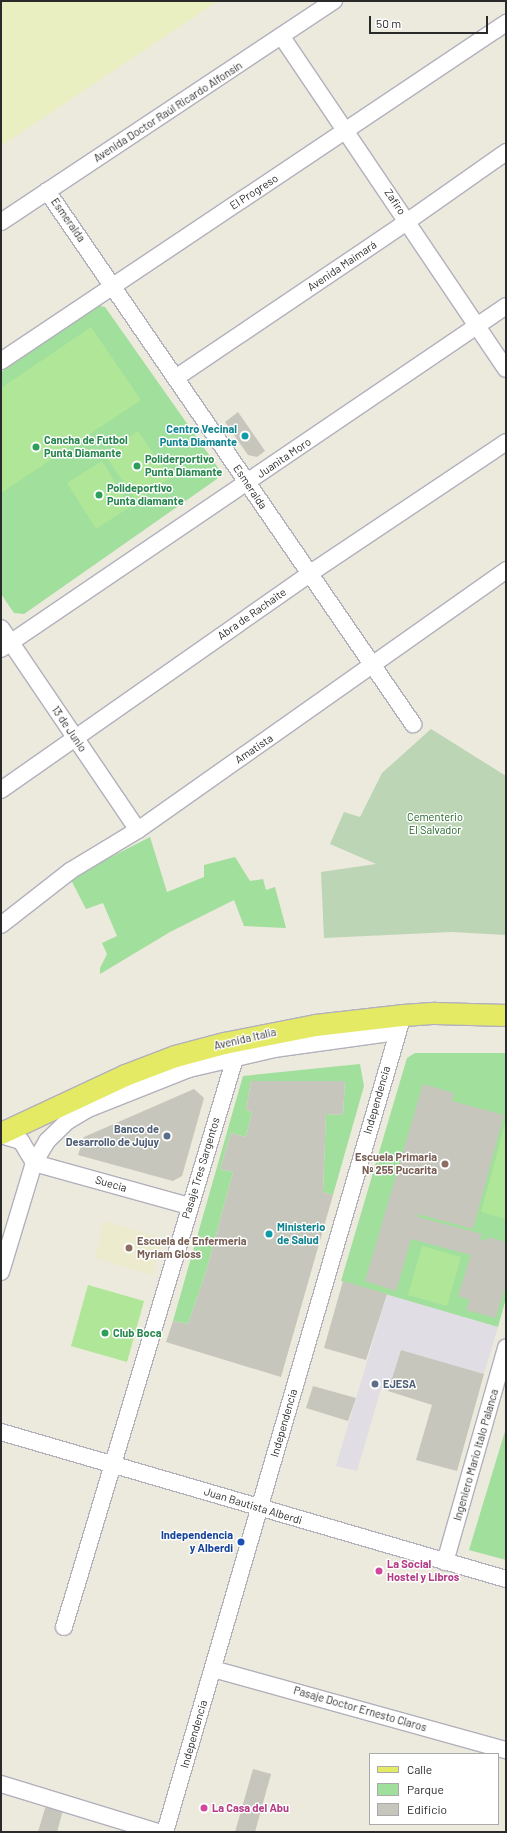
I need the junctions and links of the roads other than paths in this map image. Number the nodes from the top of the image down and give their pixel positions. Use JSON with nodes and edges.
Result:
{"nodes":[{"id":1,"x":334,"y":1,"type":"edge"},
{"id":2,"x":506,"y":23,"type":"edge"},
{"id":3,"x":282,"y":37,"type":"junction"},
{"id":4,"x":347,"y":131,"type":"junction"},
{"id":5,"x":506,"y":152,"type":"edge"},
{"id":6,"x":47,"y":190,"type":"junction"},
{"id":7,"x":1,"y":222,"type":"edge"},
{"id":8,"x":408,"y":222,"type":"junction"},
{"id":9,"x":114,"y":284,"type":"junction"},
{"id":10,"x":506,"y":306,"type":"edge"},
{"id":11,"x":476,"y":327,"type":"junction"},
{"id":12,"x":1,"y":361,"type":"edge"},
{"id":13,"x":506,"y":369,"type":"edge"},
{"id":14,"x":177,"y":377,"type":"junction"},
{"id":15,"x":506,"y":442,"type":"edge"},
{"id":16,"x":246,"y":483,"type":"junction"},
{"id":17,"x":506,"y":570,"type":"edge"},
{"id":18,"x":309,"y":574,"type":"junction"},
{"id":19,"x":1,"y":628,"type":"edge"},
{"id":20,"x":6,"y":645,"type":"edge"},
{"id":21,"x":374,"y":665,"type":"junction"},
{"id":22,"x":413,"y":724,"type":"dead end"},
{"id":23,"x":74,"y":737,"type":"junction"},
{"id":24,"x":1,"y":790,"type":"edge"},
{"id":25,"x":138,"y":830,"type":"junction"},
{"id":26,"x":1,"y":925,"type":"edge"},
{"id":27,"x":506,"y":1015,"type":"edge"},
{"id":28,"x":400,"y":1023,"type":"junction"},
{"id":29,"x":235,"y":1058,"type":"junction"},
{"id":30,"x":1,"y":1134,"type":"edge"},
{"id":31,"x":34,"y":1163,"type":"junction"},
{"id":32,"x":189,"y":1206,"type":"junction"},
{"id":33,"x":1,"y":1272,"type":"edge"},
{"id":34,"x":506,"y":1348,"type":"edge"},
{"id":35,"x":1,"y":1432,"type":"edge"},
{"id":36,"x":113,"y":1463,"type":"junction"},
{"id":37,"x":259,"y":1508,"type":"junction"},
{"id":38,"x":445,"y":1562,"type":"junction"},
{"id":39,"x":506,"y":1579,"type":"edge"},
{"id":40,"x":64,"y":1627,"type":"dead end"},
{"id":41,"x":213,"y":1669,"type":"junction"},
{"id":42,"x":506,"y":1750,"type":"edge"},
{"id":43,"x":1,"y":1784,"type":"edge"},
{"id":44,"x":158,"y":1832,"type":"edge"},
{"id":45,"x":166,"y":1832,"type":"edge"}],
"edges":[{"from":1,"to":3,"type":"street","name":"Avenida Doctor Raúl Ricardo Alfonsín"},
{"from":2,"to":4,"type":"street","name":"El Progreso"},
{"from":3,"to":4,"type":"street","name":"Zafiro"},
{"from":3,"to":6,"type":"street","name":"Avenida Doctor Raúl Ricardo Alfonsín"},
{"from":4,"to":8,"type":"street","name":"Zafiro"},
{"from":4,"to":9,"type":"street","name":"El Progreso"},
{"from":5,"to":8,"type":"street","name":"Avenida Maimará"},
{"from":6,"to":7,"type":"street","name":"Avenida Doctor Raúl Ricardo Alfonsín"},
{"from":6,"to":9,"type":"street","name":"Esmeralda"},
{"from":8,"to":11,"type":"street","name":"Zafiro"},
{"from":8,"to":14,"type":"street","name":"Avenida Maimará"},
{"from":9,"to":12,"type":"street","name":"El Progreso"},
{"from":9,"to":14,"type":"street","name":"Esmeralda"},
{"from":10,"to":11,"type":"street","name":"Juanita Moro"},
{"from":11,"to":13,"type":"street","name":"Zafiro"},
{"from":11,"to":16,"type":"street","name":"Juanita Moro"},
{"from":14,"to":16,"type":"street","name":"Esmeralda"},
{"from":15,"to":18,"type":"street","name":"Abra de Rachaite"},
{"from":16,"to":18,"type":"street","name":"Esmeralda"},
{"from":16,"to":20,"type":"street","name":"Juanita Moro"},
{"from":17,"to":21,"type":"street","name":"Amatista"},
{"from":18,"to":21,"type":"street","name":"Esmeralda"},
{"from":18,"to":23,"type":"street","name":"Abra de Rachaite"},
{"from":19,"to":20,"type":"street","name":"13 de Junio"},
{"from":20,"to":23,"type":"street","name":"13 de Junio"},
{"from":21,"to":22,"type":"street","name":"Esmeralda"},
{"from":21,"to":25,"type":"street","name":"Amatista"},
{"from":23,"to":24,"type":"street","name":"Abra de Rachaite"},
{"from":23,"to":25,"type":"street","name":"13 de Junio"},
{"from":25,"to":26,"type":"street","name":"Amatista"},
{"from":27,"to":28,"type":"main road","name":"Avenida Italia"},
{"from":28,"to":29,"type":"street","name":"Avenida Italia"},
{"from":28,"to":30,"type":"main road","name":"Avenida Italia"},
{"from":28,"to":37,"type":"street","name":"Independencia"},
{"from":29,"to":31,"type":"street","name":"Avenida Italia"},
{"from":29,"to":32,"type":"street","name":"Pasaje Tres Sargentos"},
{"from":30,"to":31,"type":"street"},
{"from":31,"to":32,"type":"street","name":"Suecia"},
{"from":31,"to":33,"type":"street","name":"Avenida Italia"},
{"from":32,"to":36,"type":"street","name":"Pasaje Tres Sargentos"},
{"from":34,"to":38,"type":"street","name":"Ingeniero Mario Italo Palanca"},
{"from":35,"to":36,"type":"street","name":"Juan Bautista Alberdi"},
{"from":36,"to":37,"type":"street","name":"Juan Bautista Alberdi"},
{"from":36,"to":40,"type":"street","name":"Pasaje Tres Sargentos"},
{"from":37,"to":38,"type":"street","name":"Juan Bautista Alberdi"},
{"from":37,"to":41,"type":"street","name":"Independencia"},
{"from":38,"to":39,"type":"street","name":"Juan Bautista Alberdi"},
{"from":41,"to":42,"type":"street","name":"Pasaje Doctor Ernesto Claros"},
{"from":41,"to":45,"type":"street","name":"Independencia"},
{"from":43,"to":44,"type":"street"}]}
